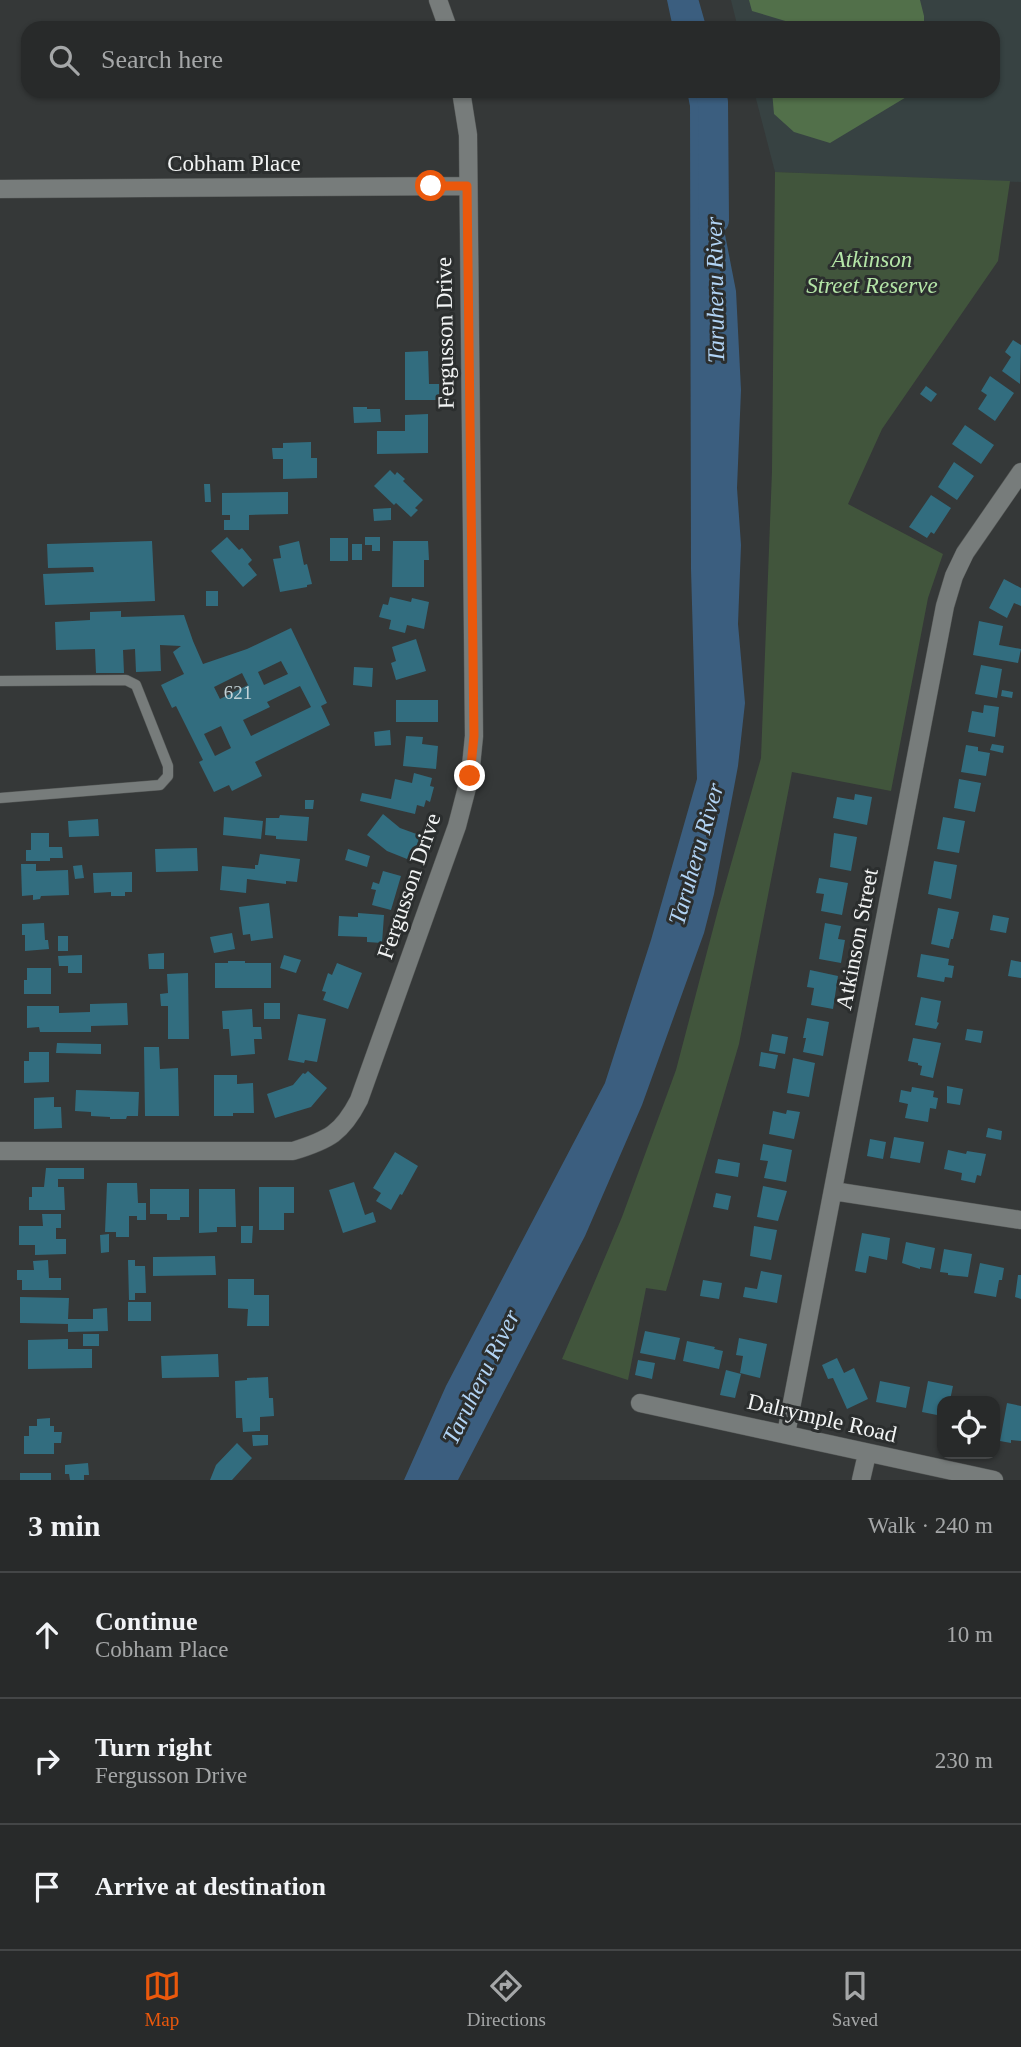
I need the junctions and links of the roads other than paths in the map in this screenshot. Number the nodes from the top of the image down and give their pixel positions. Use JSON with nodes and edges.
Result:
{"nodes":[{"id":1,"x":438,"y":0,"type":"edge"},
{"id":2,"x":445,"y":21,"type":"edge"},
{"id":3,"x":462,"y":98,"type":"edge"},
{"id":4,"x":467,"y":186,"type":"junction"},
{"id":5,"x":0,"y":189,"type":"edge"},
{"id":6,"x":1021,"y":472,"type":"edge"},
{"id":7,"x":1015,"y":494,"type":"edge"},
{"id":8,"x":0,"y":681,"type":"edge"},
{"id":9,"x":0,"y":798,"type":"edge"},
{"id":10,"x":0,"y":1151,"type":"edge"},
{"id":11,"x":834,"y":1191,"type":"junction"},
{"id":12,"x":1021,"y":1220,"type":"edge"},
{"id":13,"x":640,"y":1403,"type":"dead end"},
{"id":14,"x":786,"y":1434,"type":"junction"},
{"id":15,"x":867,"y":1454,"type":"junction"},
{"id":16,"x":861,"y":1480,"type":"edge"},
{"id":17,"x":993,"y":1480,"type":"edge"}],
"edges":[{"from":1,"to":2,"type":"street"},
{"from":3,"to":4,"type":"street","name":"Fergusson Drive"},
{"from":4,"to":5,"type":"street","name":"Cobham Place"},
{"from":4,"to":10,"type":"street","name":"Fergusson Drive"},
{"from":6,"to":7,"type":"street","name":"Atkinson Street"},
{"from":7,"to":11,"type":"street","name":"Atkinson Street"},
{"from":8,"to":9,"type":"lane"},
{"from":11,"to":12,"type":"street"},
{"from":11,"to":14,"type":"street","name":"Atkinson Street"},
{"from":13,"to":14,"type":"street","name":"Dalrymple Road"},
{"from":14,"to":15,"type":"street","name":"Dalrymple Road"},
{"from":15,"to":16,"type":"street"},
{"from":15,"to":17,"type":"street","name":"Dalrymple Road"}]}
